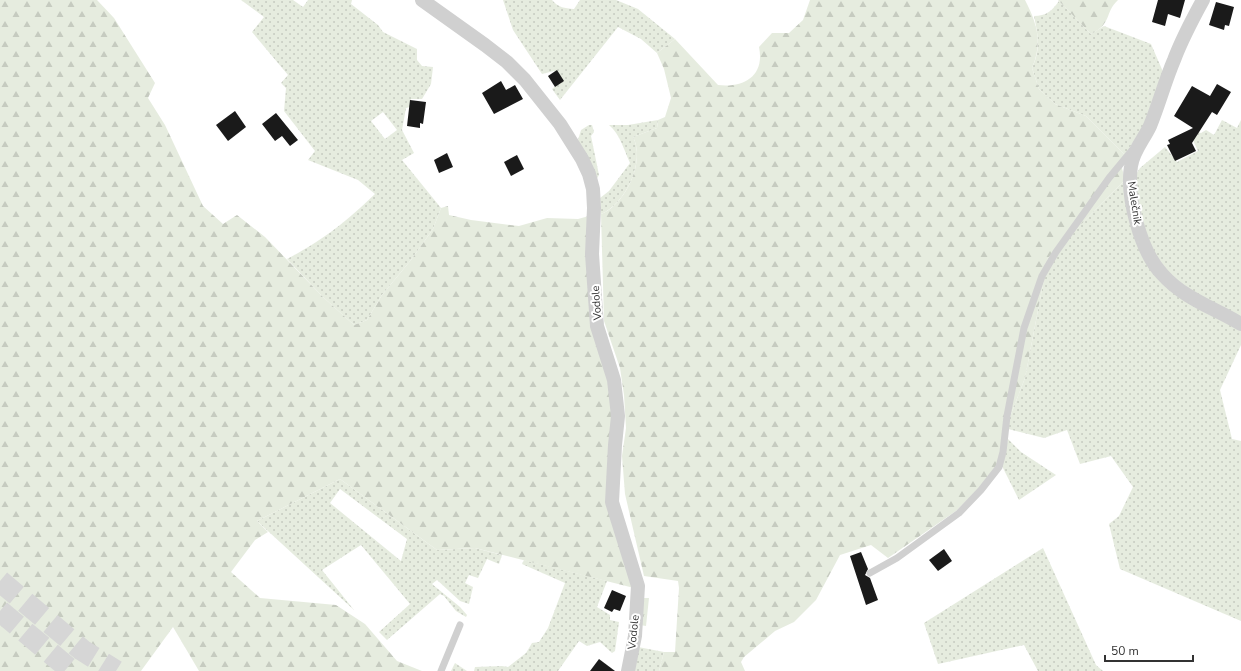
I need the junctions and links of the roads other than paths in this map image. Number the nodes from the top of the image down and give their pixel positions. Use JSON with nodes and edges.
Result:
{"nodes":[{"id":1,"x":422,"y":0,"type":"edge"},
{"id":2,"x":1202,"y":0,"type":"edge"},
{"id":3,"x":1142,"y":141,"type":"junction"},
{"id":4,"x":1241,"y":324,"type":"edge"},
{"id":5,"x":870,"y":573,"type":"dead end"},
{"id":6,"x":460,"y":625,"type":"dead end"},
{"id":7,"x":441,"y":671,"type":"edge"},
{"id":8,"x":628,"y":671,"type":"edge"}],
"edges":[{"from":1,"to":8,"type":"street","name":"Vodole"},
{"from":2,"to":3,"type":"street","name":"Malečnik"},
{"from":3,"to":4,"type":"street","name":"Malečnik"},
{"from":3,"to":5,"type":"lane"},
{"from":6,"to":7,"type":"lane"}]}
